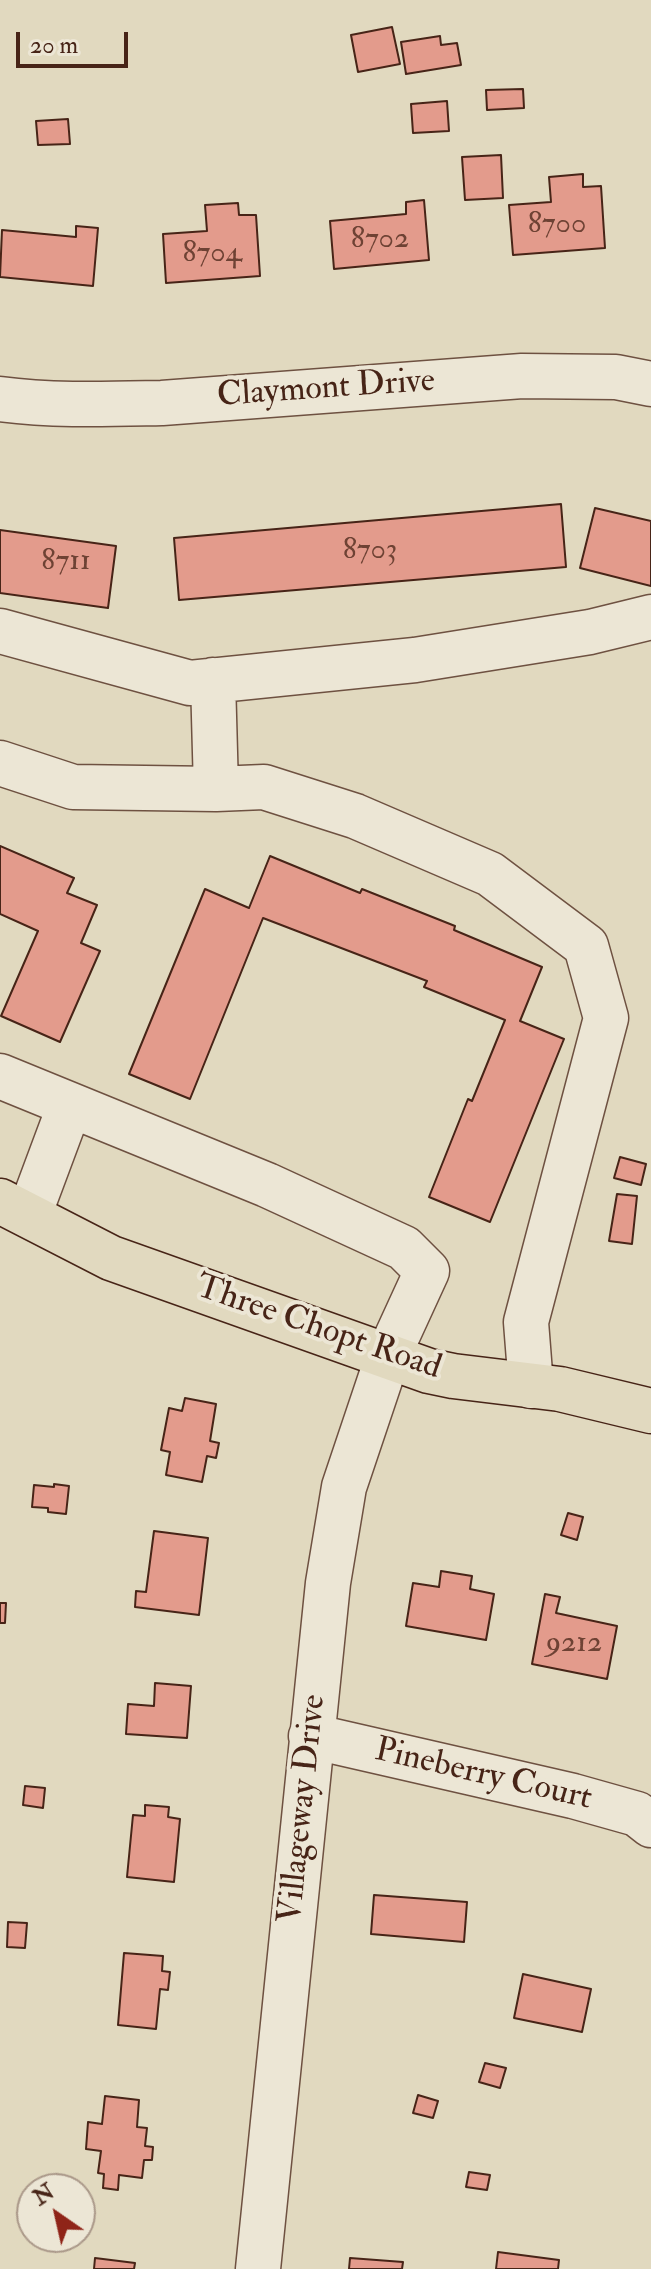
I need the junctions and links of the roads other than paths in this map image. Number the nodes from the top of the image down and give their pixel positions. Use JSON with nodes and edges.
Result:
{"nodes":[{"id":1,"x":651,"y":384,"type":"edge"},
{"id":2,"x":0,"y":399,"type":"edge"},
{"id":3,"x":651,"y":617,"type":"edge"},
{"id":4,"x":0,"y":631,"type":"edge"},
{"id":5,"x":213,"y":680,"type":"junction"},
{"id":6,"x":0,"y":763,"type":"edge"},
{"id":7,"x":216,"y":789,"type":"junction"},
{"id":8,"x":0,"y":1076,"type":"edge"},
{"id":9,"x":70,"y":1105,"type":"junction"},
{"id":10,"x":14,"y":1208,"type":"edge"},
{"id":11,"x":388,"y":1356,"type":"junction"},
{"id":12,"x":531,"y":1386,"type":"junction"},
{"id":13,"x":651,"y":1411,"type":"edge"},
{"id":14,"x":311,"y":1736,"type":"junction"},
{"id":15,"x":651,"y":1825,"type":"edge"},
{"id":16,"x":258,"y":2269,"type":"edge"}],
"edges":[{"from":1,"to":2,"type":"street","name":"Claymont Drive"},
{"from":3,"to":5,"type":"street"},
{"from":4,"to":5,"type":"street"},
{"from":5,"to":7,"type":"street"},
{"from":6,"to":7,"type":"street"},
{"from":7,"to":12,"type":"street"},
{"from":8,"to":9,"type":"street"},
{"from":9,"to":10,"type":"street"},
{"from":9,"to":11,"type":"street","name":"Villageway Drive"},
{"from":10,"to":11,"type":"main road","name":"Three Chopt Road"},
{"from":11,"to":12,"type":"main road","name":"Three Chopt Road"},
{"from":11,"to":14,"type":"street","name":"Villageway Drive"},
{"from":12,"to":13,"type":"main road","name":"Three Chopt Road"},
{"from":14,"to":15,"type":"street","name":"Pineberry Court"},
{"from":14,"to":16,"type":"street","name":"Villageway Drive"}]}
